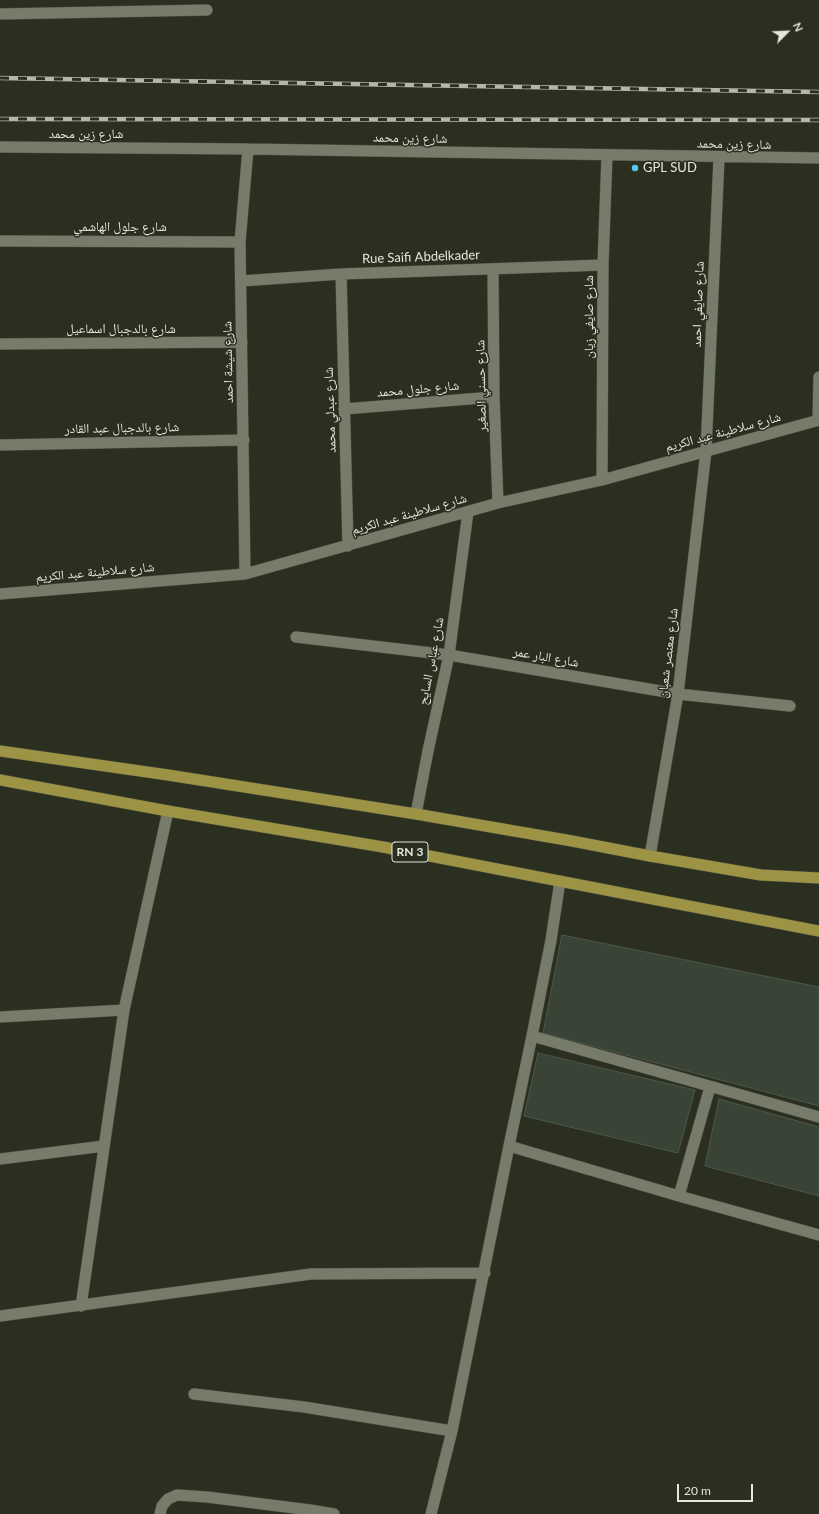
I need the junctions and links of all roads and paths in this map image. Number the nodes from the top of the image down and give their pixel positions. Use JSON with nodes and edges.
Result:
{"nodes":[{"id":1,"x":208,"y":10,"type":"dead end"},
{"id":2,"x":0,"y":14,"type":"edge"},
{"id":3,"x":0,"y":147,"type":"edge"},
{"id":4,"x":248,"y":149,"type":"junction"},
{"id":5,"x":607,"y":156,"type":"junction"},
{"id":6,"x":718,"y":158,"type":"junction"},
{"id":7,"x":819,"y":158,"type":"edge"},
{"id":8,"x":0,"y":241,"type":"edge"},
{"id":9,"x":240,"y":242,"type":"junction"},
{"id":10,"x":603,"y":265,"type":"junction"},
{"id":11,"x":494,"y":269,"type":"junction"},
{"id":12,"x":341,"y":274,"type":"junction"},
{"id":13,"x":241,"y":281,"type":"junction"},
{"id":14,"x":242,"y":342,"type":"junction"},
{"id":15,"x":0,"y":344,"type":"edge"},
{"id":16,"x":819,"y":377,"type":"edge"},
{"id":17,"x":494,"y":397,"type":"junction"},
{"id":18,"x":344,"y":409,"type":"junction"},
{"id":19,"x":818,"y":420,"type":"edge"},
{"id":20,"x":244,"y":440,"type":"junction"},
{"id":21,"x":0,"y":445,"type":"edge"},
{"id":22,"x":706,"y":451,"type":"junction"},
{"id":23,"x":602,"y":480,"type":"junction"},
{"id":24,"x":498,"y":503,"type":"junction"},
{"id":25,"x":468,"y":512,"type":"junction"},
{"id":26,"x":348,"y":546,"type":"junction"},
{"id":27,"x":245,"y":574,"type":"junction"},
{"id":28,"x":0,"y":594,"type":"edge"},
{"id":29,"x":296,"y":637,"type":"dead end"},
{"id":30,"x":449,"y":655,"type":"junction"},
{"id":31,"x":678,"y":694,"type":"junction"},
{"id":32,"x":790,"y":706,"type":"dead end"},
{"id":33,"x":0,"y":751,"type":"edge"},
{"id":34,"x":0,"y":780,"type":"edge"},
{"id":35,"x":168,"y":811,"type":"junction"},
{"id":36,"x":416,"y":814,"type":"junction"},
{"id":37,"x":650,"y":856,"type":"junction"},
{"id":38,"x":819,"y":878,"type":"edge"},
{"id":39,"x":560,"y":881,"type":"junction"},
{"id":40,"x":819,"y":931,"type":"edge"},
{"id":41,"x":124,"y":1010,"type":"junction"},
{"id":42,"x":0,"y":1017,"type":"edge"},
{"id":43,"x":532,"y":1036,"type":"junction"},
{"id":44,"x":710,"y":1087,"type":"junction"},
{"id":45,"x":819,"y":1117,"type":"edge"},
{"id":46,"x":104,"y":1146,"type":"junction"},
{"id":47,"x":509,"y":1146,"type":"junction"},
{"id":48,"x":0,"y":1159,"type":"edge"},
{"id":49,"x":680,"y":1196,"type":"junction"},
{"id":50,"x":819,"y":1235,"type":"edge"},
{"id":51,"x":485,"y":1273,"type":"junction"},
{"id":52,"x":81,"y":1306,"type":"junction"},
{"id":53,"x":0,"y":1316,"type":"edge"},
{"id":54,"x":194,"y":1394,"type":"dead end"},
{"id":55,"x":452,"y":1431,"type":"junction"},
{"id":56,"x":160,"y":1514,"type":"edge"},
{"id":57,"x":334,"y":1514,"type":"edge"},
{"id":58,"x":431,"y":1514,"type":"edge"}],
"edges":[{"from":1,"to":2,"type":"street"},
{"from":3,"to":4,"type":"street","name":"شارع زين محمد"},
{"from":4,"to":5,"type":"street","name":"شارع زين محمد"},
{"from":4,"to":9,"type":"street","name":"شارع شيشة احمد"},
{"from":5,"to":6,"type":"street","name":"شارع زين محمد"},
{"from":5,"to":10,"type":"street","name":"شارع صايفي زيان"},
{"from":6,"to":7,"type":"street","name":"شارع زين محمد"},
{"from":6,"to":22,"type":"street","name":"شارع صايفي احمد"},
{"from":8,"to":9,"type":"street","name":"شارع جلول الهاشمي"},
{"from":9,"to":13,"type":"street","name":"شارع شيشة احمد"},
{"from":10,"to":11,"type":"street","name":"Rue Saifi Abdelkader"},
{"from":10,"to":23,"type":"street","name":"شارع صايفي زيان"},
{"from":11,"to":12,"type":"street","name":"Rue Saifi Abdelkader"},
{"from":11,"to":17,"type":"street","name":"شارع حسني الصغير"},
{"from":12,"to":13,"type":"street","name":"Rue Saifi Abdelkader"},
{"from":12,"to":18,"type":"street","name":"شارع عبدلي محمد"},
{"from":13,"to":14,"type":"street","name":"شارع شيشة احمد"},
{"from":14,"to":15,"type":"street","name":"شارع بالدجبال اسماعيل"},
{"from":14,"to":20,"type":"street","name":"شارع شيشة احمد"},
{"from":16,"to":19,"type":"street"},
{"from":17,"to":18,"type":"street","name":"شارع جلول محمد"},
{"from":17,"to":24,"type":"street","name":"شارع حسني الصغير"},
{"from":18,"to":26,"type":"street","name":"شارع عبدلي محمد"},
{"from":19,"to":22,"type":"street","name":"شارع سلاطينة عبد الكريم"},
{"from":20,"to":21,"type":"street","name":"شارع بالدجبال عبد القادر"},
{"from":20,"to":27,"type":"street","name":"شارع شيشة احمد"},
{"from":22,"to":23,"type":"street","name":"شارع سلاطينة عبد الكريم"},
{"from":22,"to":31,"type":"street","name":"شارع معنصر شعبان"},
{"from":23,"to":24,"type":"street","name":"شارع سلاطينة عبد الكريم"},
{"from":24,"to":25,"type":"street","name":"شارع سلاطينة عبد الكريم"},
{"from":25,"to":26,"type":"street","name":"شارع سلاطينة عبد الكريم"},
{"from":25,"to":30,"type":"street","name":"شارع عباس السايح"},
{"from":26,"to":27,"type":"street","name":"شارع سلاطينة عبد الكريم"},
{"from":27,"to":28,"type":"street","name":"شارع سلاطينة عبد الكريم"},
{"from":29,"to":30,"type":"street","name":"شارع البار عمر"},
{"from":30,"to":31,"type":"street","name":"شارع البار عمر"},
{"from":30,"to":36,"type":"street","name":"شارع عباس السايح"},
{"from":31,"to":32,"type":"street","name":"شارع البار عمر"},
{"from":31,"to":37,"type":"street","name":"شارع معنصر شعبان"},
{"from":33,"to":36,"type":"main road"},
{"from":34,"to":35,"type":"main road","number":"RN 3"},
{"from":35,"to":39,"type":"main road","number":"RN 3"},
{"from":35,"to":41,"type":"street"},
{"from":36,"to":37,"type":"main road"},
{"from":37,"to":38,"type":"main road"},
{"from":39,"to":40,"type":"main road","number":"RN 3"},
{"from":39,"to":43,"type":"street"},
{"from":41,"to":42,"type":"street"},
{"from":41,"to":46,"type":"street"},
{"from":43,"to":44,"type":"street"},
{"from":43,"to":47,"type":"street"},
{"from":44,"to":45,"type":"street"},
{"from":44,"to":49,"type":"street"},
{"from":46,"to":48,"type":"street"},
{"from":46,"to":52,"type":"street"},
{"from":47,"to":49,"type":"street"},
{"from":47,"to":51,"type":"street"},
{"from":49,"to":50,"type":"street"},
{"from":51,"to":52,"type":"street"},
{"from":51,"to":55,"type":"street"},
{"from":52,"to":53,"type":"street"},
{"from":54,"to":55,"type":"street"},
{"from":55,"to":58,"type":"street"},
{"from":56,"to":57,"type":"street"}]}
